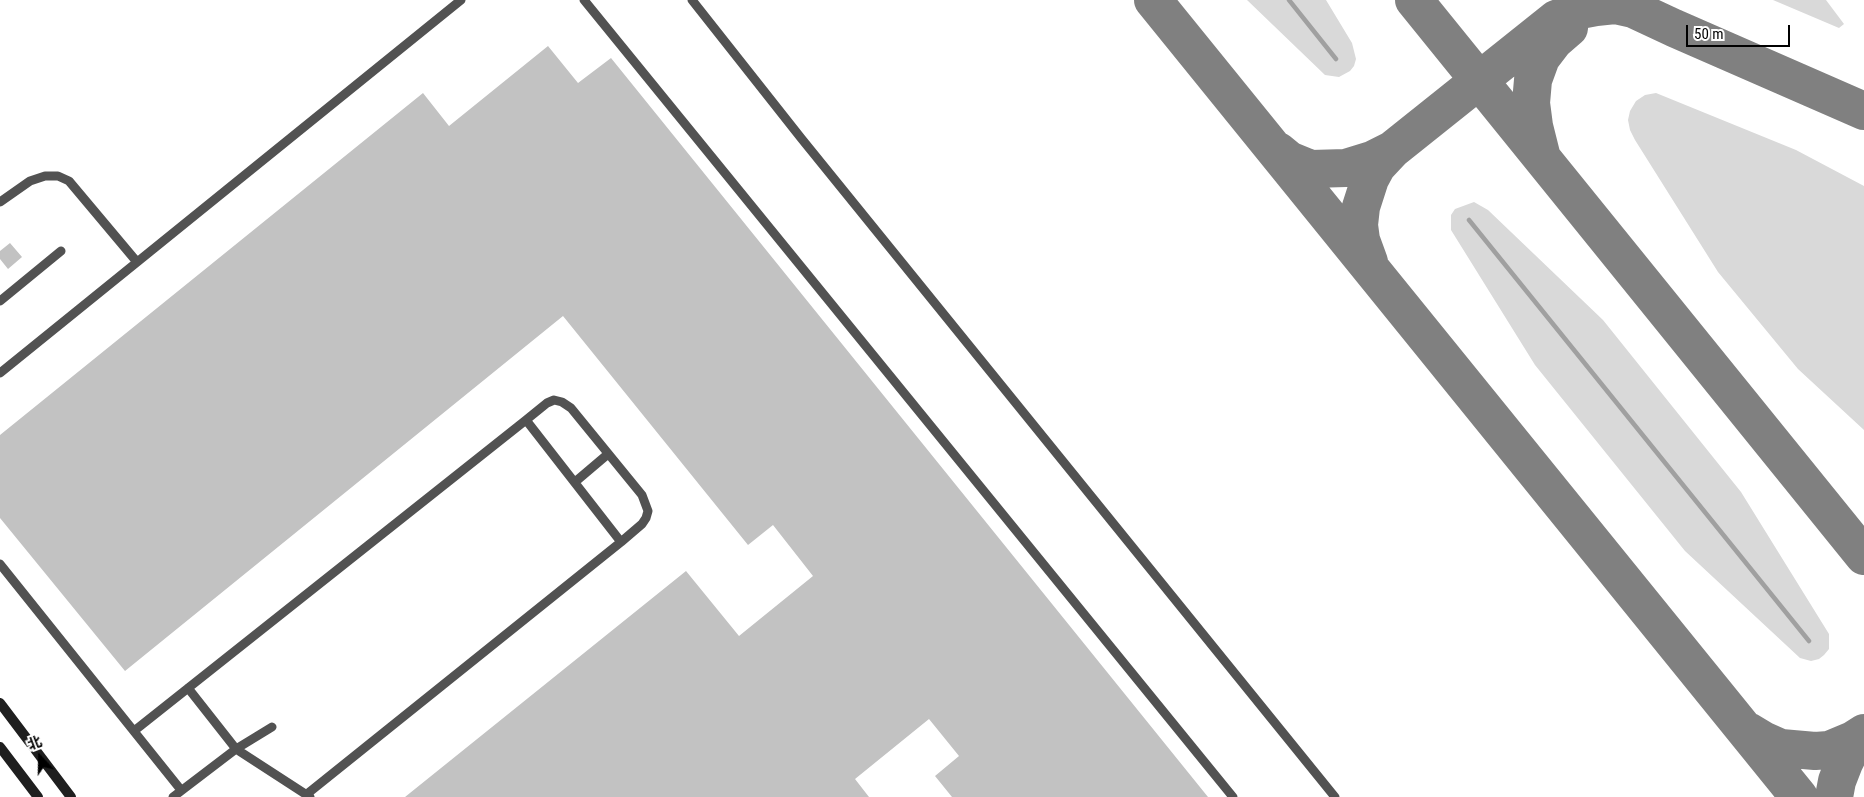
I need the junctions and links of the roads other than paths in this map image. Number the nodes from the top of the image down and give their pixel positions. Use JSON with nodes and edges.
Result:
{"nodes":[{"id":1,"x":461,"y":0,"type":"edge"},
{"id":2,"x":584,"y":0,"type":"edge"},
{"id":3,"x":692,"y":0,"type":"edge"},
{"id":4,"x":0,"y":202,"type":"edge"},
{"id":5,"x":61,"y":252,"type":"dead end"},
{"id":6,"x":137,"y":262,"type":"junction"},
{"id":7,"x":0,"y":301,"type":"edge"},
{"id":8,"x":0,"y":373,"type":"edge"},
{"id":9,"x":526,"y":420,"type":"junction"},
{"id":10,"x":608,"y":454,"type":"junction"},
{"id":11,"x":575,"y":482,"type":"junction"},
{"id":12,"x":621,"y":542,"type":"junction"},
{"id":13,"x":0,"y":564,"type":"edge"},
{"id":14,"x":188,"y":688,"type":"junction"},
{"id":15,"x":0,"y":703,"type":"edge"},
{"id":16,"x":272,"y":727,"type":"dead end"},
{"id":17,"x":134,"y":731,"type":"junction"},
{"id":18,"x":0,"y":747,"type":"edge"},
{"id":19,"x":236,"y":748,"type":"junction"},
{"id":20,"x":181,"y":790,"type":"junction"},
{"id":21,"x":308,"y":795,"type":"edge"},
{"id":22,"x":38,"y":797,"type":"edge"},
{"id":23,"x":71,"y":797,"type":"edge"},
{"id":24,"x":173,"y":797,"type":"edge"},
{"id":25,"x":1233,"y":797,"type":"edge"},
{"id":26,"x":1335,"y":797,"type":"edge"}],
"edges":[{"from":1,"to":6,"type":"lane"},
{"from":2,"to":25,"type":"lane"},
{"from":3,"to":26,"type":"lane"},
{"from":4,"to":6,"type":"lane"},
{"from":5,"to":7,"type":"lane"},
{"from":6,"to":8,"type":"lane"},
{"from":9,"to":10,"type":"lane"},
{"from":9,"to":11,"type":"lane"},
{"from":9,"to":14,"type":"lane"},
{"from":10,"to":11,"type":"lane"},
{"from":10,"to":12,"type":"lane"},
{"from":11,"to":12,"type":"lane"},
{"from":12,"to":21,"type":"lane"},
{"from":13,"to":17,"type":"lane"},
{"from":14,"to":17,"type":"lane"},
{"from":14,"to":19,"type":"lane"},
{"from":15,"to":23,"type":"street"},
{"from":16,"to":19,"type":"lane"},
{"from":17,"to":20,"type":"lane"},
{"from":18,"to":22,"type":"street"},
{"from":19,"to":20,"type":"lane"},
{"from":19,"to":21,"type":"lane"},
{"from":20,"to":24,"type":"lane"}]}
